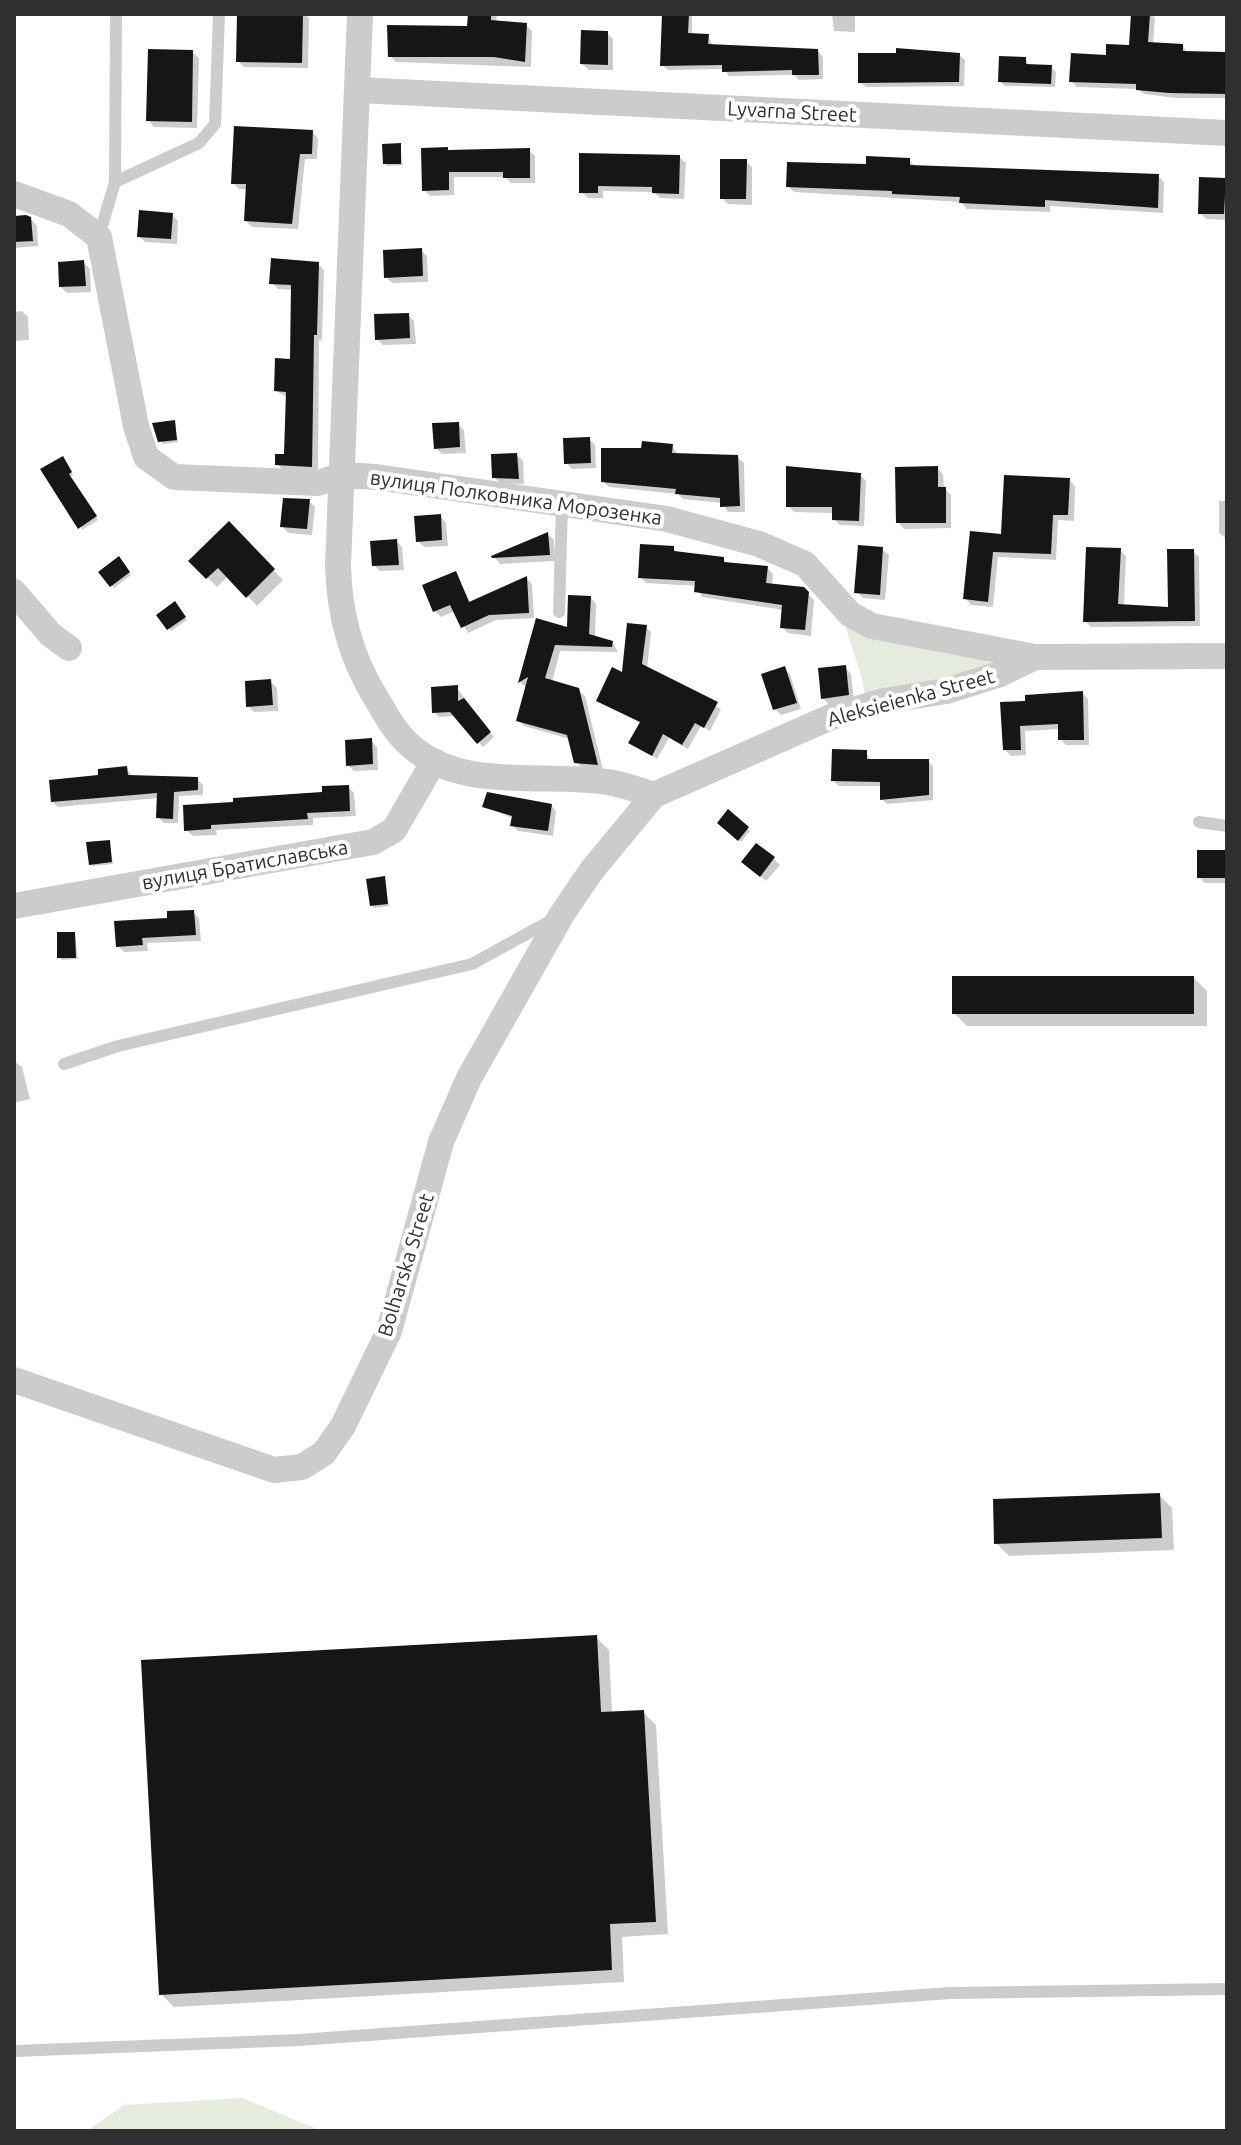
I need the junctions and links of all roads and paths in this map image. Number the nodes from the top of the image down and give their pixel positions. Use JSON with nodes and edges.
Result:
{"nodes":[{"id":1,"x":116,"y":14,"type":"edge"},
{"id":2,"x":219,"y":14,"type":"edge"},
{"id":3,"x":360,"y":14,"type":"edge"},
{"id":4,"x":358,"y":90,"type":"junction"},
{"id":5,"x":1227,"y":133,"type":"edge"},
{"id":6,"x":115,"y":182,"type":"junction"},
{"id":7,"x":14,"y":194,"type":"edge"},
{"id":8,"x":99,"y":237,"type":"junction"},
{"id":9,"x":342,"y":475,"type":"junction"},
{"id":10,"x":562,"y":505,"type":"junction"},
{"id":11,"x":14,"y":592,"type":"edge"},
{"id":12,"x":559,"y":612,"type":"dead end"},
{"id":13,"x":69,"y":648,"type":"dead end"},
{"id":14,"x":1227,"y":656,"type":"edge"},
{"id":15,"x":1035,"y":657,"type":"junction"},
{"id":16,"x":434,"y":761,"type":"junction"},
{"id":17,"x":654,"y":795,"type":"junction"},
{"id":18,"x":1199,"y":822,"type":"dead end"},
{"id":19,"x":1227,"y":826,"type":"edge"},
{"id":20,"x":14,"y":888,"type":"edge"},
{"id":21,"x":58,"y":897,"type":"junction"},
{"id":22,"x":14,"y":906,"type":"edge"},
{"id":23,"x":562,"y":914,"type":"junction"},
{"id":24,"x":64,"y":1064,"type":"dead end"},
{"id":25,"x":14,"y":1380,"type":"edge"},
{"id":26,"x":1227,"y":1989,"type":"edge"},
{"id":27,"x":14,"y":2051,"type":"edge"}],
"edges":[{"from":1,"to":6,"type":"lane"},
{"from":2,"to":6,"type":"lane"},
{"from":3,"to":4,"type":"street"},
{"from":4,"to":5,"type":"street","name":"Lyvarna Street"},
{"from":4,"to":9,"type":"street"},
{"from":6,"to":8,"type":"lane"},
{"from":7,"to":8,"type":"street"},
{"from":8,"to":9,"type":"street","name":"вулиця Полковника Морозенка"},
{"from":9,"to":10,"type":"street","name":"вулиця Полковника Морозенка"},
{"from":9,"to":16,"type":"street"},
{"from":10,"to":12,"type":"lane"},
{"from":10,"to":15,"type":"street","name":"вулиця Полковника Морозенка"},
{"from":11,"to":13,"type":"street"},
{"from":14,"to":15,"type":"street","name":"Aleksieienka Street"},
{"from":15,"to":17,"type":"street","name":"Aleksieienka Street"},
{"from":16,"to":17,"type":"street"},
{"from":16,"to":21,"type":"street","name":"вулиця Братиславська"},
{"from":17,"to":23,"type":"street","name":"Bolharska Street"},
{"from":18,"to":19,"type":"lane"},
{"from":20,"to":21,"type":"street"},
{"from":21,"to":22,"type":"street","name":"вулиця Братиславська"},
{"from":23,"to":24,"type":"lane"},
{"from":23,"to":25,"type":"street","name":"Bolharska Street"},
{"from":26,"to":27,"type":"lane"}]}
